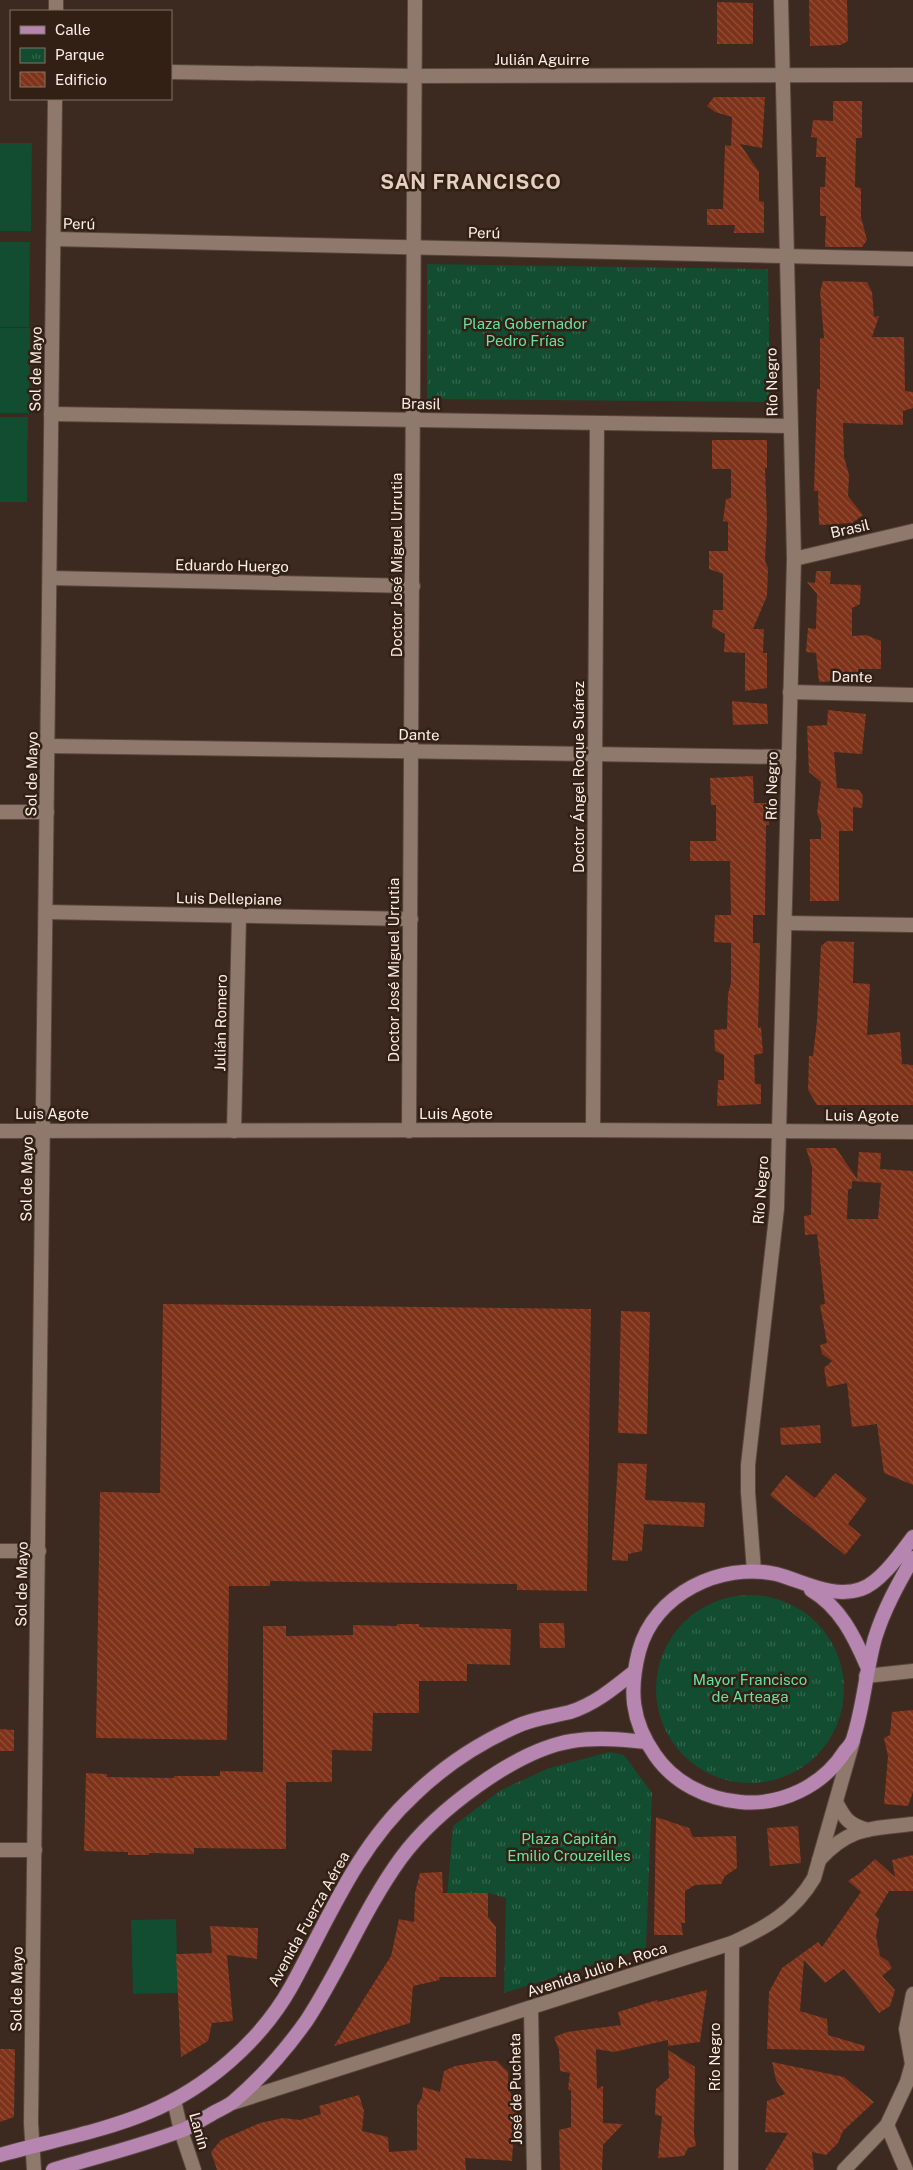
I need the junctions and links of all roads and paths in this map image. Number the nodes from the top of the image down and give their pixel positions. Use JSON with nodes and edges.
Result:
{"nodes":[{"id":1,"x":415,"y":0,"type":"edge"},
{"id":2,"x":781,"y":0,"type":"edge"},
{"id":3,"x":172,"y":72,"type":"edge"},
{"id":4,"x":913,"y":75,"type":"edge"},
{"id":5,"x":415,"y":76,"type":"junction"},
{"id":6,"x":783,"y":76,"type":"junction"},
{"id":7,"x":56,"y":100,"type":"edge"},
{"id":8,"x":54,"y":239,"type":"junction"},
{"id":9,"x":414,"y":248,"type":"junction"},
{"id":10,"x":786,"y":255,"type":"junction"},
{"id":11,"x":913,"y":259,"type":"edge"},
{"id":12,"x":52,"y":414,"type":"junction"},
{"id":13,"x":413,"y":420,"type":"junction"},
{"id":14,"x":597,"y":424,"type":"junction"},
{"id":15,"x":789,"y":426,"type":"junction"},
{"id":16,"x":913,"y":532,"type":"edge"},
{"id":17,"x":794,"y":559,"type":"junction"},
{"id":18,"x":50,"y":578,"type":"junction"},
{"id":19,"x":413,"y":586,"type":"junction"},
{"id":20,"x":790,"y":692,"type":"junction"},
{"id":21,"x":913,"y":695,"type":"edge"},
{"id":22,"x":48,"y":746,"type":"junction"},
{"id":23,"x":412,"y":751,"type":"junction"},
{"id":24,"x":595,"y":754,"type":"junction"},
{"id":25,"x":789,"y":757,"type":"junction"},
{"id":26,"x":0,"y":812,"type":"edge"},
{"id":27,"x":47,"y":812,"type":"junction"},
{"id":28,"x":46,"y":912,"type":"junction"},
{"id":29,"x":239,"y":916,"type":"junction"},
{"id":30,"x":411,"y":919,"type":"junction"},
{"id":31,"x":785,"y":923,"type":"junction"},
{"id":32,"x":913,"y":926,"type":"edge"},
{"id":33,"x":234,"y":1130,"type":"junction"},
{"id":34,"x":409,"y":1130,"type":"junction"},
{"id":35,"x":593,"y":1130,"type":"junction"},
{"id":36,"x":0,"y":1131,"type":"edge"},
{"id":37,"x":44,"y":1131,"type":"junction"},
{"id":38,"x":780,"y":1132,"type":"junction"},
{"id":39,"x":913,"y":1132,"type":"edge"},
{"id":40,"x":913,"y":1537,"type":"edge"},
{"id":41,"x":0,"y":1551,"type":"edge"},
{"id":42,"x":39,"y":1551,"type":"junction"},
{"id":43,"x":913,"y":1558,"type":"edge"},
{"id":44,"x":754,"y":1571,"type":"junction"},
{"id":45,"x":796,"y":1580,"type":"junction"},
{"id":46,"x":867,"y":1671,"type":"junction"},
{"id":47,"x":913,"y":1671,"type":"edge"},
{"id":48,"x":634,"y":1672,"type":"junction"},
{"id":49,"x":854,"y":1738,"type":"junction"},
{"id":50,"x":646,"y":1742,"type":"junction"},
{"id":51,"x":836,"y":1802,"type":"junction"},
{"id":52,"x":913,"y":1824,"type":"edge"},
{"id":53,"x":867,"y":1830,"type":"junction"},
{"id":54,"x":0,"y":1850,"type":"edge"},
{"id":55,"x":35,"y":1850,"type":"junction"},
{"id":56,"x":819,"y":1860,"type":"junction"},
{"id":57,"x":732,"y":1943,"type":"junction"},
{"id":58,"x":913,"y":1994,"type":"edge"},
{"id":59,"x":531,"y":2008,"type":"junction"},
{"id":60,"x":174,"y":2100,"type":"junction"},
{"id":61,"x":232,"y":2103,"type":"junction"},
{"id":62,"x":887,"y":2125,"type":"junction"},
{"id":63,"x":181,"y":2131,"type":"junction"},
{"id":64,"x":31,"y":2146,"type":"junction"},
{"id":65,"x":0,"y":2155,"type":"edge"},
{"id":66,"x":34,"y":2170,"type":"edge"},
{"id":67,"x":53,"y":2170,"type":"edge"},
{"id":68,"x":194,"y":2170,"type":"edge"},
{"id":69,"x":534,"y":2170,"type":"edge"},
{"id":70,"x":731,"y":2170,"type":"edge"},
{"id":71,"x":844,"y":2170,"type":"edge"},
{"id":72,"x":906,"y":2170,"type":"edge"}],
"edges":[{"from":1,"to":5,"type":"street","name":"Doctor José Miguel Urrutia"},
{"from":2,"to":6,"type":"street","name":"Río Negro"},
{"from":3,"to":5,"type":"street","name":"Julián Aguirre"},
{"from":4,"to":6,"type":"street","name":"Julián Aguirre"},
{"from":5,"to":6,"type":"street","name":"Julián Aguirre"},
{"from":5,"to":9,"type":"street","name":"Doctor José Miguel Urrutia"},
{"from":6,"to":10,"type":"street","name":"Río Negro"},
{"from":7,"to":8,"type":"street","name":"Sol de Mayo"},
{"from":8,"to":9,"type":"street","name":"Perú"},
{"from":8,"to":12,"type":"street","name":"Sol de Mayo"},
{"from":9,"to":10,"type":"street","name":"Perú"},
{"from":9,"to":13,"type":"street","name":"Doctor José Miguel Urrutia"},
{"from":10,"to":11,"type":"street","name":"Perú"},
{"from":10,"to":15,"type":"street","name":"Río Negro"},
{"from":12,"to":13,"type":"street","name":"Brasil"},
{"from":12,"to":18,"type":"street","name":"Sol de Mayo"},
{"from":13,"to":14,"type":"street","name":"Brasil"},
{"from":13,"to":19,"type":"street","name":"Doctor José Miguel Urrutia"},
{"from":14,"to":15,"type":"street","name":"Brasil"},
{"from":14,"to":24,"type":"street","name":"Doctor Ángel Roque Suárez"},
{"from":15,"to":17,"type":"street","name":"Río Negro"},
{"from":16,"to":17,"type":"street","name":"Brasil"},
{"from":17,"to":20,"type":"street","name":"Río Negro"},
{"from":18,"to":19,"type":"street","name":"Eduardo Huergo"},
{"from":18,"to":22,"type":"street","name":"Sol de Mayo"},
{"from":19,"to":23,"type":"street","name":"Doctor José Miguel Urrutia"},
{"from":20,"to":21,"type":"street","name":"Dante"},
{"from":20,"to":25,"type":"street","name":"Río Negro"},
{"from":22,"to":23,"type":"street","name":"Dante"},
{"from":22,"to":27,"type":"street","name":"Sol de Mayo"},
{"from":23,"to":24,"type":"street","name":"Dante"},
{"from":23,"to":30,"type":"street","name":"Doctor José Miguel Urrutia"},
{"from":24,"to":25,"type":"street","name":"Dante"},
{"from":24,"to":35,"type":"street","name":"Doctor Ángel Roque Suárez"},
{"from":25,"to":31,"type":"street","name":"Río Negro"},
{"from":26,"to":27,"type":"street"},
{"from":27,"to":28,"type":"street","name":"Sol de Mayo"},
{"from":28,"to":29,"type":"street","name":"Luis Dellepiane"},
{"from":28,"to":37,"type":"street","name":"Sol de Mayo"},
{"from":29,"to":30,"type":"street","name":"Luis Dellepiane"},
{"from":29,"to":33,"type":"street","name":"Julián Romero"},
{"from":30,"to":34,"type":"street","name":"Doctor José Miguel Urrutia"},
{"from":31,"to":32,"type":"street"},
{"from":31,"to":38,"type":"street","name":"Río Negro"},
{"from":33,"to":34,"type":"street","name":"Luis Agote"},
{"from":33,"to":37,"type":"street","name":"Luis Agote"},
{"from":34,"to":35,"type":"street","name":"Luis Agote"},
{"from":35,"to":38,"type":"street","name":"Luis Agote"},
{"from":36,"to":37,"type":"street","name":"Luis Agote"},
{"from":37,"to":42,"type":"street","name":"Sol de Mayo"},
{"from":38,"to":39,"type":"street","name":"Luis Agote"},
{"from":38,"to":44,"type":"street","name":"Río Negro"},
{"from":40,"to":45,"type":"main road","name":"Avenida Julio A. Roca"},
{"from":41,"to":42,"type":"street"},
{"from":42,"to":55,"type":"street","name":"Sol de Mayo"},
{"from":43,"to":46,"type":"main road","name":"Avenida Julio A. Roca"},
{"from":44,"to":45,"type":"main road","name":"Avenida Julio A. Roca"},
{"from":44,"to":48,"type":"main road","name":"Avenida Julio A. Roca"},
{"from":45,"to":46,"type":"main road","name":"Avenida Julio A. Roca"},
{"from":46,"to":47,"type":"street"},
{"from":46,"to":49,"type":"main road","name":"Avenida Julio A. Roca"},
{"from":48,"to":50,"type":"main road","name":"Avenida Julio A. Roca"},
{"from":48,"to":60,"type":"main road","name":"Avenida Fuerza Aérea"},
{"from":49,"to":50,"type":"main road","name":"Avenida Julio A. Roca"},
{"from":49,"to":51,"type":"street","name":"Avenida Julio A. Roca"},
{"from":50,"to":61,"type":"main road"},
{"from":51,"to":53,"type":"street"},
{"from":51,"to":56,"type":"street","name":"Avenida Julio A. Roca"},
{"from":52,"to":53,"type":"street"},
{"from":53,"to":56,"type":"street"},
{"from":54,"to":55,"type":"street"},
{"from":55,"to":64,"type":"street","name":"Sol de Mayo"},
{"from":56,"to":57,"type":"street","name":"Avenida Julio A. Roca"},
{"from":57,"to":59,"type":"street","name":"Avenida Julio A. Roca"},
{"from":57,"to":70,"type":"street","name":"Río Negro"},
{"from":58,"to":62,"type":"street"},
{"from":59,"to":61,"type":"street","name":"Avenida Julio A. Roca"},
{"from":59,"to":69,"type":"street","name":"José de Pucheta"},
{"from":60,"to":63,"type":"street","name":"Lanín"},
{"from":60,"to":64,"type":"main road","name":"Avenida Fuerza Aérea"},
{"from":61,"to":63,"type":"main road"},
{"from":62,"to":71,"type":"street"},
{"from":62,"to":72,"type":"street"},
{"from":63,"to":67,"type":"main road"},
{"from":63,"to":68,"type":"street","name":"Lanín"},
{"from":64,"to":65,"type":"main road","name":"Avenida Fuerza Aérea"},
{"from":64,"to":66,"type":"street","name":"Sol de Mayo"}]}
